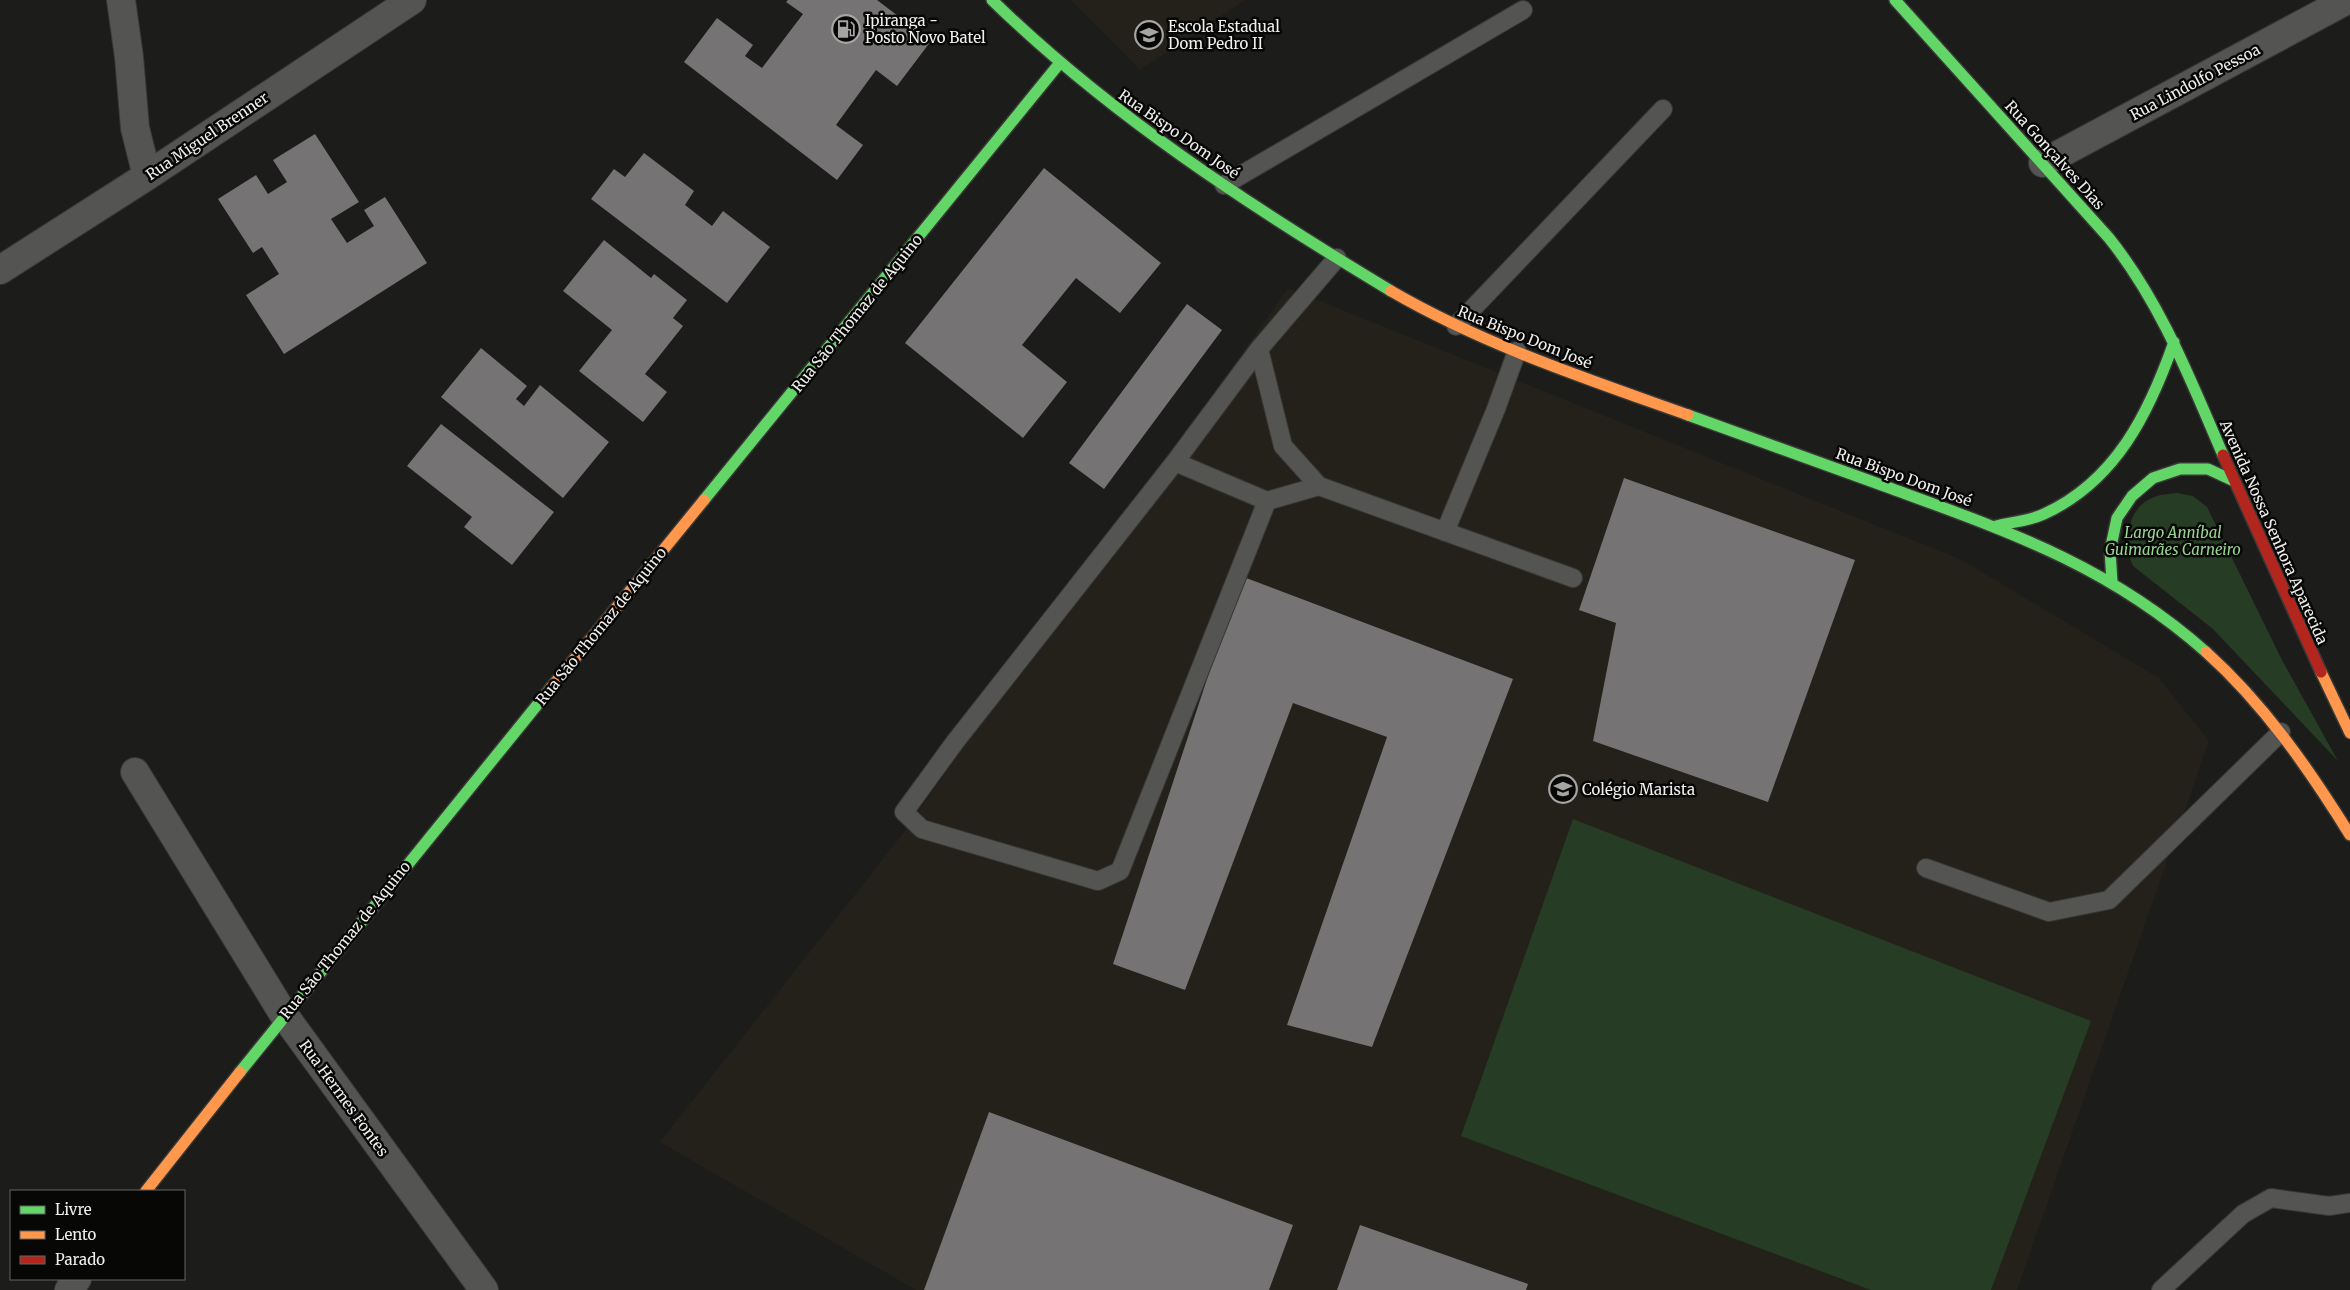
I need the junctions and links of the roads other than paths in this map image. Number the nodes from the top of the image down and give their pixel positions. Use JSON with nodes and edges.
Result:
{"nodes":[{"id":1,"x":121,"y":0,"type":"edge"},
{"id":2,"x":412,"y":0,"type":"edge"},
{"id":3,"x":992,"y":0,"type":"edge"},
{"id":4,"x":1895,"y":0,"type":"edge"},
{"id":5,"x":2347,"y":0,"type":"edge"},
{"id":6,"x":1523,"y":10,"type":"dead end"},
{"id":7,"x":1059,"y":64,"type":"junction"},
{"id":8,"x":1663,"y":109,"type":"dead end"},
{"id":9,"x":2043,"y":163,"type":"junction"},
{"id":10,"x":148,"y":176,"type":"junction"},
{"id":11,"x":1224,"y":185,"type":"junction"},
{"id":12,"x":1337,"y":258,"type":"junction"},
{"id":13,"x":0,"y":270,"type":"edge"},
{"id":14,"x":1456,"y":326,"type":"junction"},
{"id":15,"x":2174,"y":342,"type":"junction"},
{"id":16,"x":1259,"y":349,"type":"junction"},
{"id":17,"x":1517,"y":351,"type":"junction"},
{"id":18,"x":1174,"y":462,"type":"junction"},
{"id":19,"x":2234,"y":481,"type":"junction"},
{"id":20,"x":1319,"y":486,"type":"junction"},
{"id":21,"x":1267,"y":501,"type":"junction"},
{"id":22,"x":1996,"y":526,"type":"junction"},
{"id":23,"x":1445,"y":532,"type":"junction"},
{"id":24,"x":1573,"y":578,"type":"dead end"},
{"id":25,"x":2112,"y":580,"type":"junction"},
{"id":26,"x":2281,"y":732,"type":"junction"},
{"id":27,"x":2350,"y":733,"type":"edge"},
{"id":28,"x":135,"y":772,"type":"dead end"},
{"id":29,"x":2350,"y":835,"type":"edge"},
{"id":30,"x":1926,"y":868,"type":"dead end"},
{"id":31,"x":284,"y":1015,"type":"junction"},
{"id":32,"x":147,"y":1190,"type":"edge"},
{"id":33,"x":2350,"y":1203,"type":"edge"},
{"id":34,"x":484,"y":1290,"type":"edge"},
{"id":35,"x":2161,"y":1290,"type":"edge"}],
"edges":[{"from":1,"to":10,"type":"street"},
{"from":2,"to":10,"type":"street","name":"Rua Miguel Brenner"},
{"from":3,"to":7,"type":"main road","name":"Rua Bispo Dom José"},
{"from":4,"to":9,"type":"main road","name":"Rua Gonçalves Dias"},
{"from":5,"to":9,"type":"street","name":"Rua Lindolfo Pessoa"},
{"from":6,"to":11,"type":"lane"},
{"from":7,"to":11,"type":"main road","name":"Rua Bispo Dom José"},
{"from":7,"to":31,"type":"main road","name":"Rua São Thomaz de Aquino"},
{"from":8,"to":14,"type":"lane"},
{"from":9,"to":15,"type":"main road","name":"Rua Gonçalves Dias"},
{"from":10,"to":13,"type":"street","name":"Rua Miguel Brenner"},
{"from":11,"to":12,"type":"main road","name":"Rua Bispo Dom José"},
{"from":12,"to":14,"type":"main road","name":"Rua Bispo Dom José"},
{"from":12,"to":16,"type":"lane"},
{"from":14,"to":17,"type":"main road","name":"Rua Bispo Dom José"},
{"from":15,"to":19,"type":"main road","name":"Avenida Nossa Senhora Aparecida"},
{"from":15,"to":22,"type":"main road"},
{"from":16,"to":18,"type":"lane"},
{"from":16,"to":20,"type":"lane"},
{"from":17,"to":22,"type":"main road","name":"Rua Bispo Dom José"},
{"from":17,"to":23,"type":"lane"},
{"from":18,"to":21,"type":"lane"},
{"from":18,"to":21,"type":"lane"},
{"from":19,"to":25,"type":"main road"},
{"from":19,"to":27,"type":"main road","name":"Avenida Nossa Senhora Aparecida"},
{"from":20,"to":21,"type":"lane"},
{"from":20,"to":23,"type":"lane"},
{"from":22,"to":25,"type":"main road","name":"Rua Bispo Dom José"},
{"from":23,"to":24,"type":"lane"},
{"from":25,"to":26,"type":"main road"},
{"from":26,"to":29,"type":"main road"},
{"from":26,"to":30,"type":"lane"},
{"from":28,"to":31,"type":"street","name":"Rua Hermes Fontes"},
{"from":31,"to":32,"type":"main road","name":"Rua São Thomaz de Aquino"},
{"from":31,"to":34,"type":"street","name":"Rua Hermes Fontes"},
{"from":33,"to":35,"type":"lane"}]}
